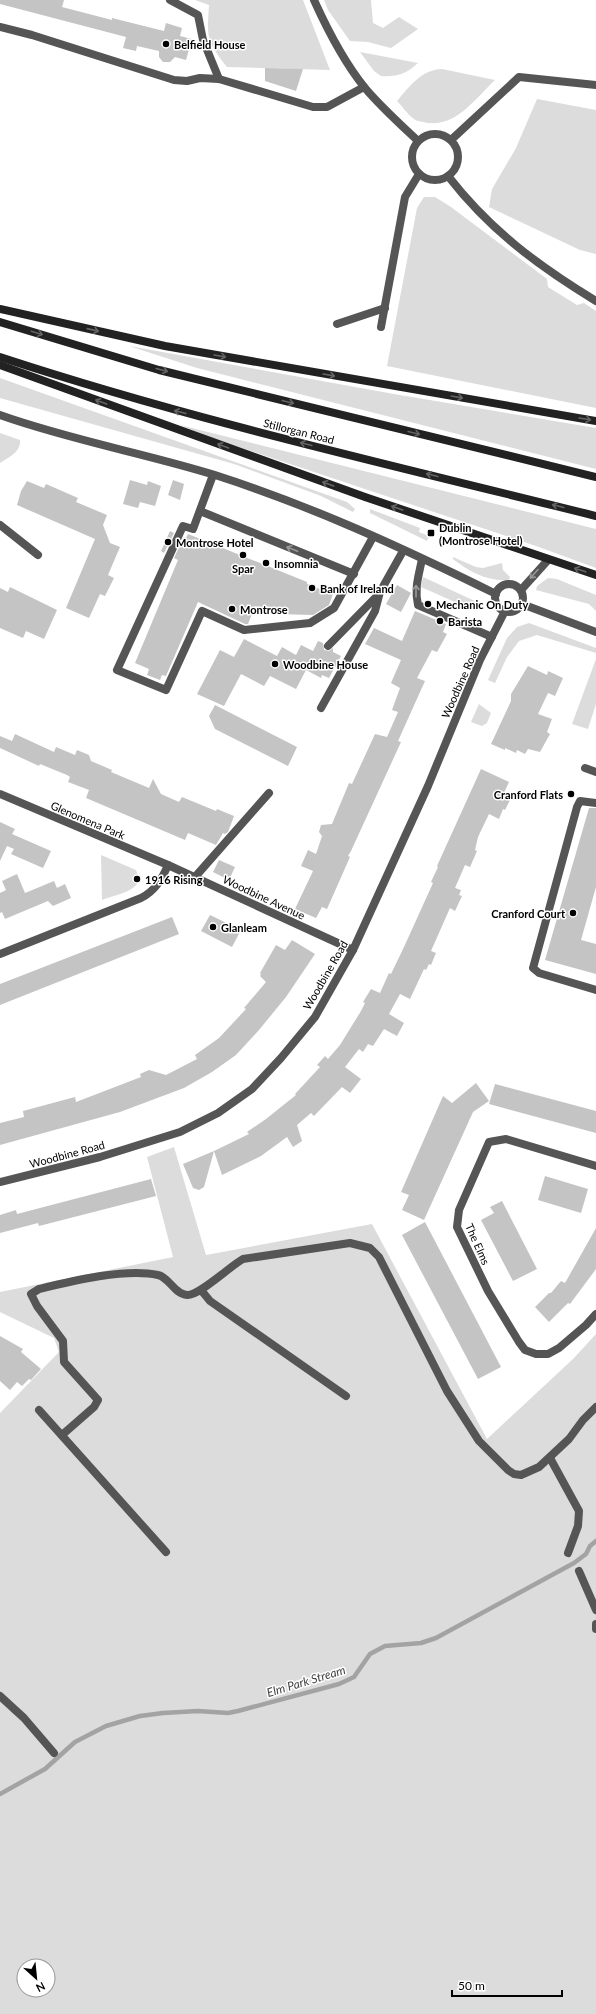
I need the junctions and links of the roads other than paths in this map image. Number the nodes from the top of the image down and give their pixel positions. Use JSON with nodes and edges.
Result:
{"nodes":[{"id":1,"x":170,"y":0,"type":"edge"},
{"id":2,"x":314,"y":0,"type":"edge"},
{"id":3,"x":0,"y":27,"type":"edge"},
{"id":4,"x":220,"y":79,"type":"junction"},
{"id":5,"x":596,"y":85,"type":"edge"},
{"id":6,"x":364,"y":87,"type":"junction"},
{"id":7,"x":450,"y":140,"type":"junction"},
{"id":8,"x":418,"y":141,"type":"junction"},
{"id":9,"x":419,"y":174,"type":"junction"},
{"id":10,"x":448,"y":176,"type":"junction"},
{"id":11,"x":596,"y":301,"type":"edge"},
{"id":12,"x":384,"y":308,"type":"junction"},
{"id":13,"x":0,"y":309,"type":"edge"},
{"id":14,"x":0,"y":322,"type":"edge"},
{"id":15,"x":337,"y":324,"type":"dead end"},
{"id":16,"x":381,"y":327,"type":"dead end"},
{"id":17,"x":0,"y":357,"type":"edge"},
{"id":18,"x":0,"y":365,"type":"edge"},
{"id":19,"x":0,"y":415,"type":"edge"},
{"id":20,"x":596,"y":420,"type":"edge"},
{"id":21,"x":214,"y":475,"type":"junction"},
{"id":22,"x":596,"y":477,"type":"edge"},
{"id":23,"x":200,"y":511,"type":"junction"},
{"id":24,"x":596,"y":516,"type":"edge"},
{"id":25,"x":0,"y":525,"type":"edge"},
{"id":26,"x":373,"y":537,"type":"junction"},
{"id":27,"x":403,"y":551,"type":"junction"},
{"id":28,"x":38,"y":556,"type":"dead end"},
{"id":29,"x":422,"y":559,"type":"junction"},
{"id":30,"x":548,"y":560,"type":"junction"},
{"id":31,"x":354,"y":574,"type":"junction"},
{"id":32,"x":596,"y":575,"type":"edge"},
{"id":33,"x":521,"y":590,"type":"junction"},
{"id":34,"x":380,"y":592,"type":"junction"},
{"id":35,"x":496,"y":594,"type":"junction"},
{"id":36,"x":522,"y":604,"type":"junction"},
{"id":37,"x":505,"y":611,"type":"junction"},
{"id":38,"x":596,"y":632,"type":"edge"},
{"id":39,"x":492,"y":637,"type":"junction"},
{"id":40,"x":328,"y":646,"type":"dead end"},
{"id":41,"x":321,"y":708,"type":"dead end"},
{"id":42,"x":585,"y":768,"type":"dead end"},
{"id":43,"x":596,"y":772,"type":"edge"},
{"id":44,"x":269,"y":793,"type":"dead end"},
{"id":45,"x":0,"y":794,"type":"edge"},
{"id":46,"x":596,"y":803,"type":"edge"},
{"id":47,"x":168,"y":865,"type":"junction"},
{"id":48,"x":195,"y":877,"type":"junction"},
{"id":49,"x":353,"y":950,"type":"junction"},
{"id":50,"x":0,"y":954,"type":"edge"},
{"id":51,"x":596,"y":990,"type":"edge"},
{"id":52,"x":596,"y":1166,"type":"edge"},
{"id":53,"x":0,"y":1182,"type":"edge"},
{"id":54,"x":200,"y":1290,"type":"junction"},
{"id":55,"x":596,"y":1314,"type":"edge"},
{"id":56,"x":346,"y":1396,"type":"dead end"},
{"id":57,"x":596,"y":1407,"type":"edge"},
{"id":58,"x":39,"y":1410,"type":"dead end"},
{"id":59,"x":62,"y":1435,"type":"junction"},
{"id":60,"x":550,"y":1458,"type":"junction"},
{"id":61,"x":166,"y":1552,"type":"dead end"},
{"id":62,"x":568,"y":1553,"type":"dead end"},
{"id":63,"x":578,"y":1572,"type":"dead end"},
{"id":64,"x":596,"y":1610,"type":"edge"},
{"id":65,"x":596,"y":1624,"type":"edge"},
{"id":66,"x":596,"y":1629,"type":"edge"},
{"id":67,"x":0,"y":1696,"type":"edge"},
{"id":68,"x":54,"y":1753,"type":"dead end"}],
"edges":[{"from":1,"to":4,"type":"street"},
{"from":2,"to":6,"type":"street"},
{"from":3,"to":4,"type":"street"},
{"from":4,"to":6,"type":"street"},
{"from":5,"to":7,"type":"street"},
{"from":6,"to":8,"type":"street"},
{"from":7,"to":8,"type":"street"},
{"from":7,"to":10,"type":"street"},
{"from":8,"to":9,"type":"street"},
{"from":9,"to":10,"type":"street"},
{"from":9,"to":12,"type":"street"},
{"from":10,"to":11,"type":"street"},
{"from":12,"to":15,"type":"street"},
{"from":12,"to":16,"type":"street"},
{"from":13,"to":20,"type":"main road","one_way":true},
{"from":14,"to":22,"type":"main road","one_way":true},
{"from":24,"to":17,"type":"main road","name":"Stillorgan Road","one_way":true},
{"from":30,"to":18,"type":"main road","one_way":true},
{"from":19,"to":21,"type":"street"},
{"from":21,"to":23,"type":"street"},
{"from":21,"to":26,"type":"street"},
{"from":31,"to":23,"type":"street","one_way":true},
{"from":23,"to":31,"type":"street"},
{"from":25,"to":28,"type":"street"},
{"from":26,"to":27,"type":"street"},
{"from":26,"to":31,"type":"street"},
{"from":27,"to":29,"type":"street"},
{"from":27,"to":34,"type":"street"},
{"from":29,"to":35,"type":"street"},
{"from":39,"to":29,"type":"street","one_way":true},
{"from":32,"to":30,"type":"main road","one_way":true},
{"from":30,"to":33,"type":"street","one_way":true},
{"from":33,"to":35,"type":"street"},
{"from":33,"to":36,"type":"street"},
{"from":34,"to":40,"type":"street"},
{"from":34,"to":41,"type":"street"},
{"from":35,"to":37,"type":"street"},
{"from":36,"to":37,"type":"street"},
{"from":36,"to":38,"type":"street"},
{"from":37,"to":39,"type":"street","name":"Woodbine Road"},
{"from":39,"to":49,"type":"street","name":"Woodbine Road"},
{"from":42,"to":43,"type":"street"},
{"from":44,"to":48,"type":"street"},
{"from":45,"to":47,"type":"street","name":"Glenomena Park"},
{"from":46,"to":51,"type":"street"},
{"from":47,"to":48,"type":"street","name":"Woodbine Avenue"},
{"from":47,"to":50,"type":"street"},
{"from":48,"to":49,"type":"street","name":"Woodbine Avenue"},
{"from":49,"to":53,"type":"street","name":"Woodbine Road"},
{"from":52,"to":55,"type":"street","name":"The Elms"},
{"from":54,"to":56,"type":"street"},
{"from":54,"to":59,"type":"street"},
{"from":54,"to":60,"type":"street"},
{"from":57,"to":60,"type":"street"},
{"from":58,"to":59,"type":"street"},
{"from":59,"to":61,"type":"street"},
{"from":60,"to":62,"type":"street"},
{"from":63,"to":64,"type":"street"},
{"from":65,"to":66,"type":"street"},
{"from":67,"to":68,"type":"street"}]}
